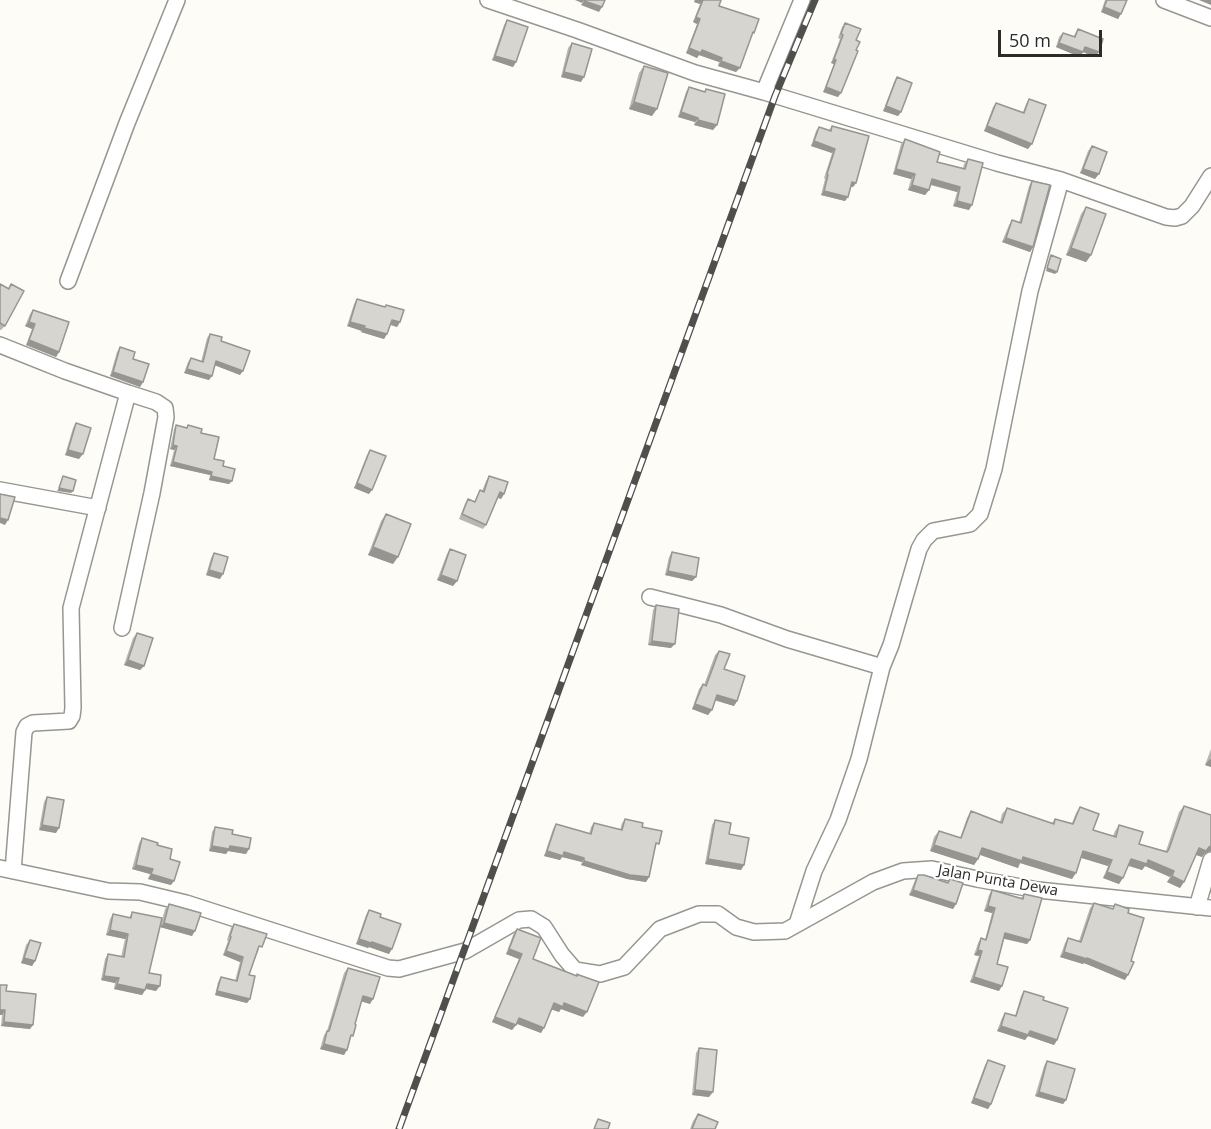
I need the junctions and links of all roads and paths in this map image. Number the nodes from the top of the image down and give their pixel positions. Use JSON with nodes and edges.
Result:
{"nodes":[{"id":1,"x":177,"y":0,"type":"edge"},
{"id":2,"x":488,"y":0,"type":"edge"},
{"id":3,"x":802,"y":0,"type":"edge"},
{"id":4,"x":1164,"y":0,"type":"edge"},
{"id":5,"x":1211,"y":18,"type":"edge"},
{"id":6,"x":764,"y":92,"type":"junction"},
{"id":7,"x":1211,"y":176,"type":"edge"},
{"id":8,"x":1061,"y":180,"type":"junction"},
{"id":9,"x":68,"y":281,"type":"dead end"},
{"id":10,"x":0,"y":345,"type":"edge"},
{"id":11,"x":128,"y":393,"type":"junction"},
{"id":12,"x":0,"y":490,"type":"edge"},
{"id":13,"x":98,"y":507,"type":"junction"},
{"id":14,"x":650,"y":597,"type":"dead end"},
{"id":15,"x":122,"y":628,"type":"dead end"},
{"id":16,"x":882,"y":668,"type":"junction"},
{"id":17,"x":1211,"y":860,"type":"edge"},
{"id":18,"x":7,"y":869,"type":"edge"},
{"id":19,"x":1204,"y":907,"type":"edge"},
{"id":20,"x":797,"y":924,"type":"junction"}],
"edges":[{"from":1,"to":9,"type":"street"},
{"from":2,"to":6,"type":"street"},
{"from":3,"to":6,"type":"street"},
{"from":4,"to":5,"type":"street"},
{"from":6,"to":8,"type":"street"},
{"from":7,"to":8,"type":"street"},
{"from":8,"to":16,"type":"street"},
{"from":10,"to":11,"type":"street"},
{"from":11,"to":13,"type":"street"},
{"from":11,"to":15,"type":"street"},
{"from":12,"to":13,"type":"street"},
{"from":13,"to":18,"type":"street"},
{"from":14,"to":16,"type":"street"},
{"from":16,"to":20,"type":"street"},
{"from":17,"to":19,"type":"street"},
{"from":18,"to":20,"type":"street","name":"Jalan Punta Dewa"},
{"from":19,"to":20,"type":"street","name":"Jalan Punta Dewa"}]}
